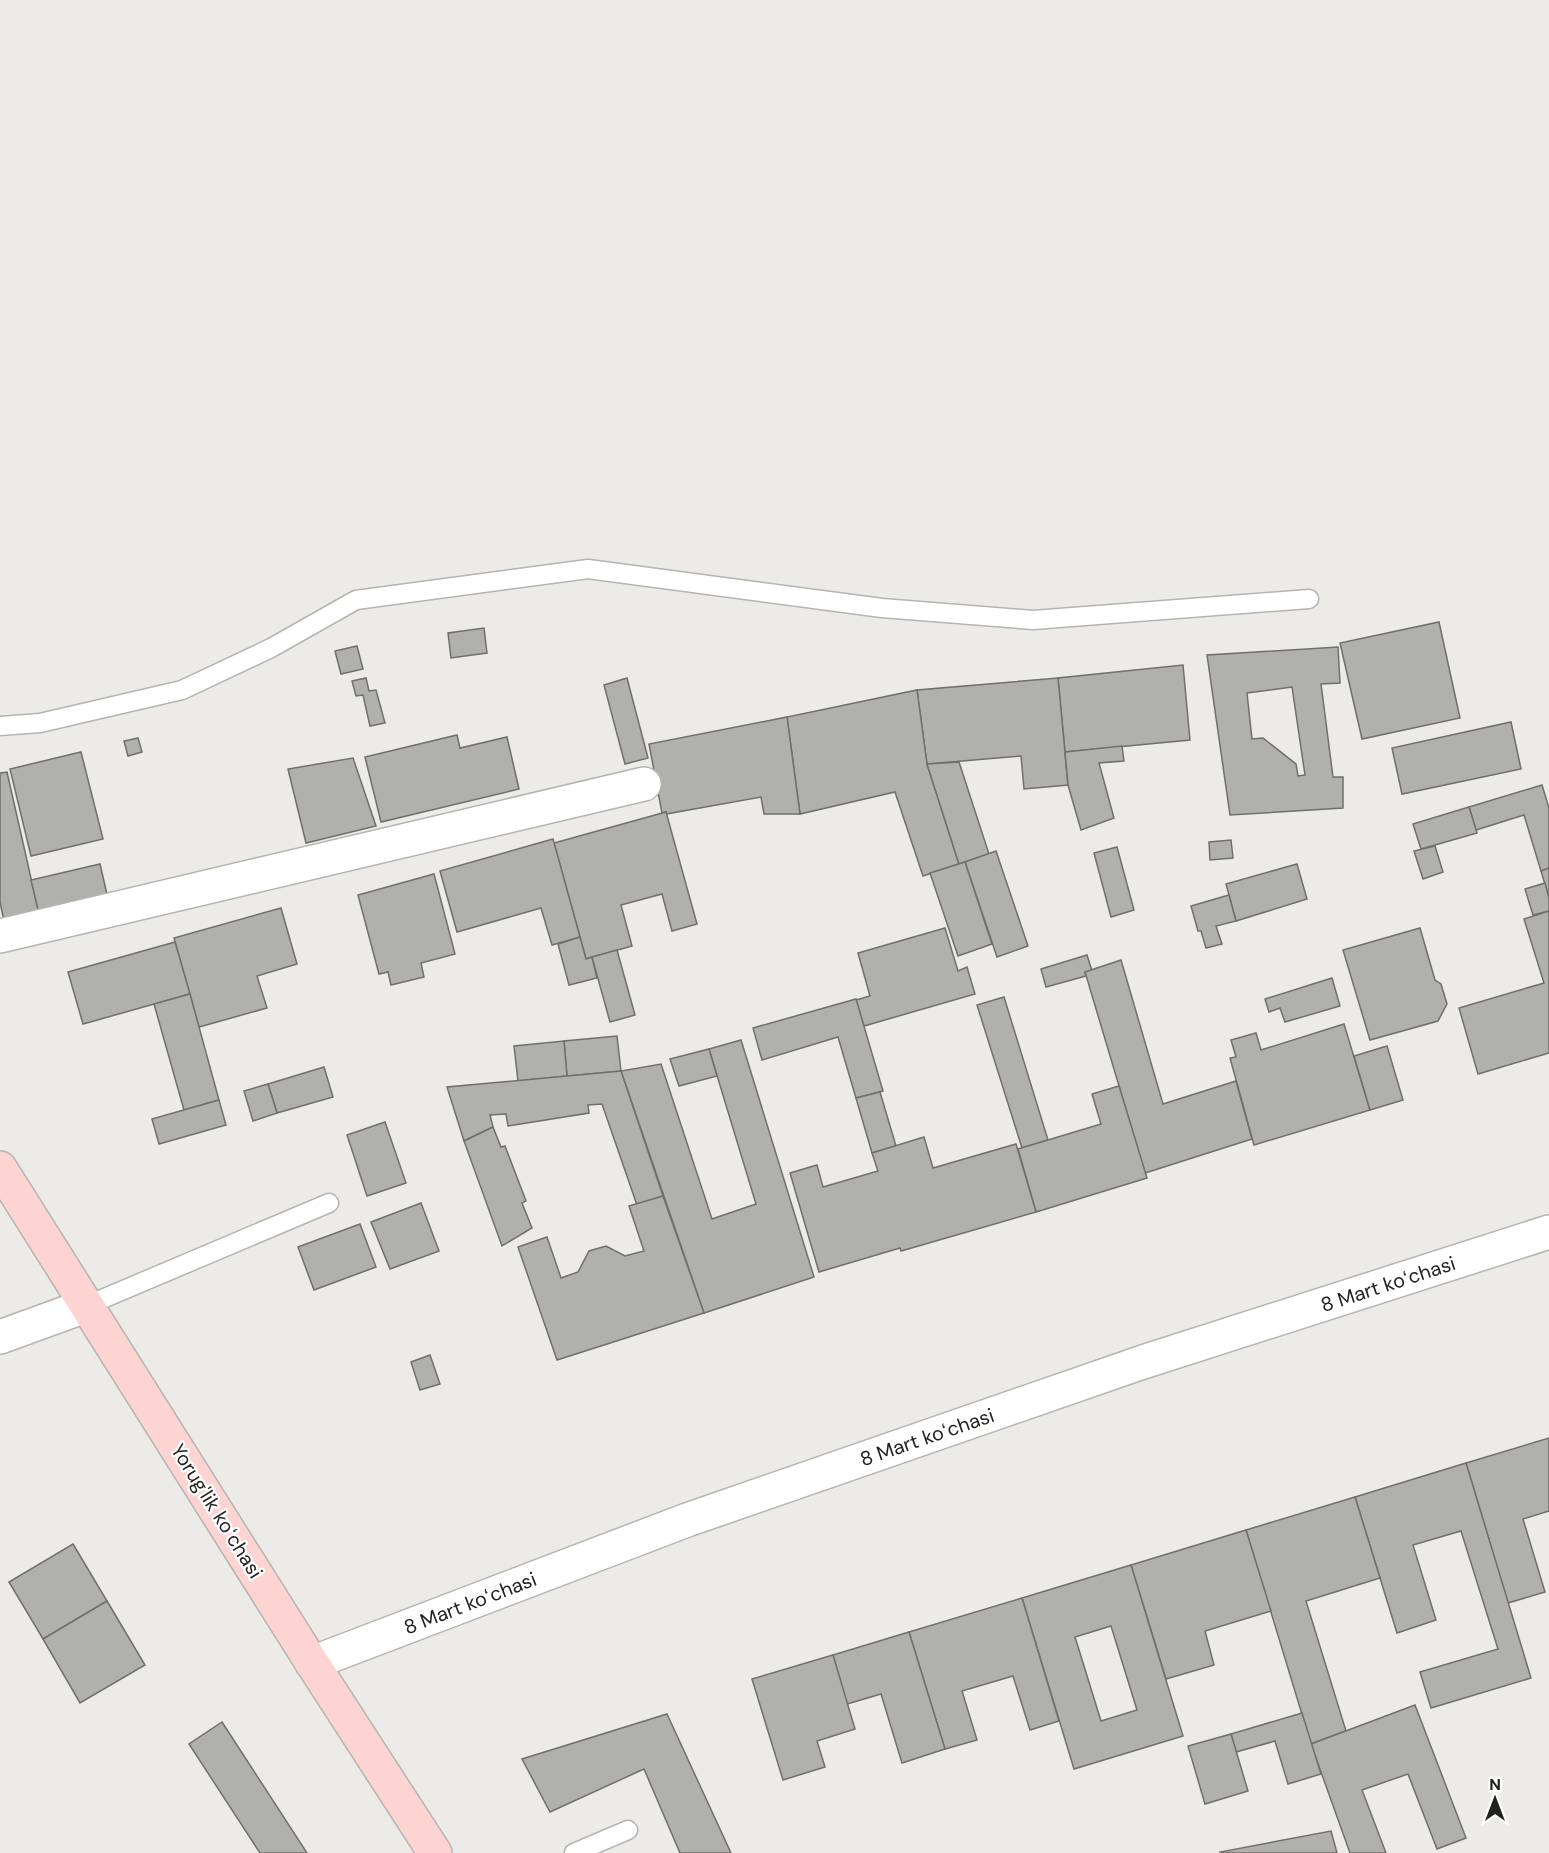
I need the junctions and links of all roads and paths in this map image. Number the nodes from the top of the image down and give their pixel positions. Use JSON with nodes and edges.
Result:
{"nodes":[{"id":1,"x":1309,"y":599,"type":"dead end"},
{"id":2,"x":0,"y":726,"type":"edge"},
{"id":3,"x":644,"y":784,"type":"dead end"},
{"id":4,"x":0,"y":936,"type":"edge"},
{"id":5,"x":0,"y":1168,"type":"edge"},
{"id":6,"x":329,"y":1203,"type":"dead end"},
{"id":7,"x":1549,"y":1232,"type":"edge"},
{"id":8,"x":88,"y":1305,"type":"junction"},
{"id":9,"x":0,"y":1337,"type":"edge"},
{"id":10,"x":312,"y":1663,"type":"junction"},
{"id":11,"x":628,"y":1830,"type":"dead end"},
{"id":12,"x":435,"y":1853,"type":"edge"},
{"id":13,"x":574,"y":1853,"type":"edge"}],
"edges":[{"from":1,"to":2,"type":"lane"},
{"from":3,"to":4,"type":"street"},
{"from":5,"to":8,"type":"main road","name":"Yorug'lik koʻchasi"},
{"from":6,"to":8,"type":"lane"},
{"from":7,"to":10,"type":"street","name":"8 Mart koʻchasi"},
{"from":8,"to":9,"type":"street"},
{"from":8,"to":10,"type":"main road","name":"Yorug'lik koʻchasi"},
{"from":10,"to":12,"type":"main road","name":"Yorug'lik koʻchasi"},
{"from":11,"to":13,"type":"lane"}]}
